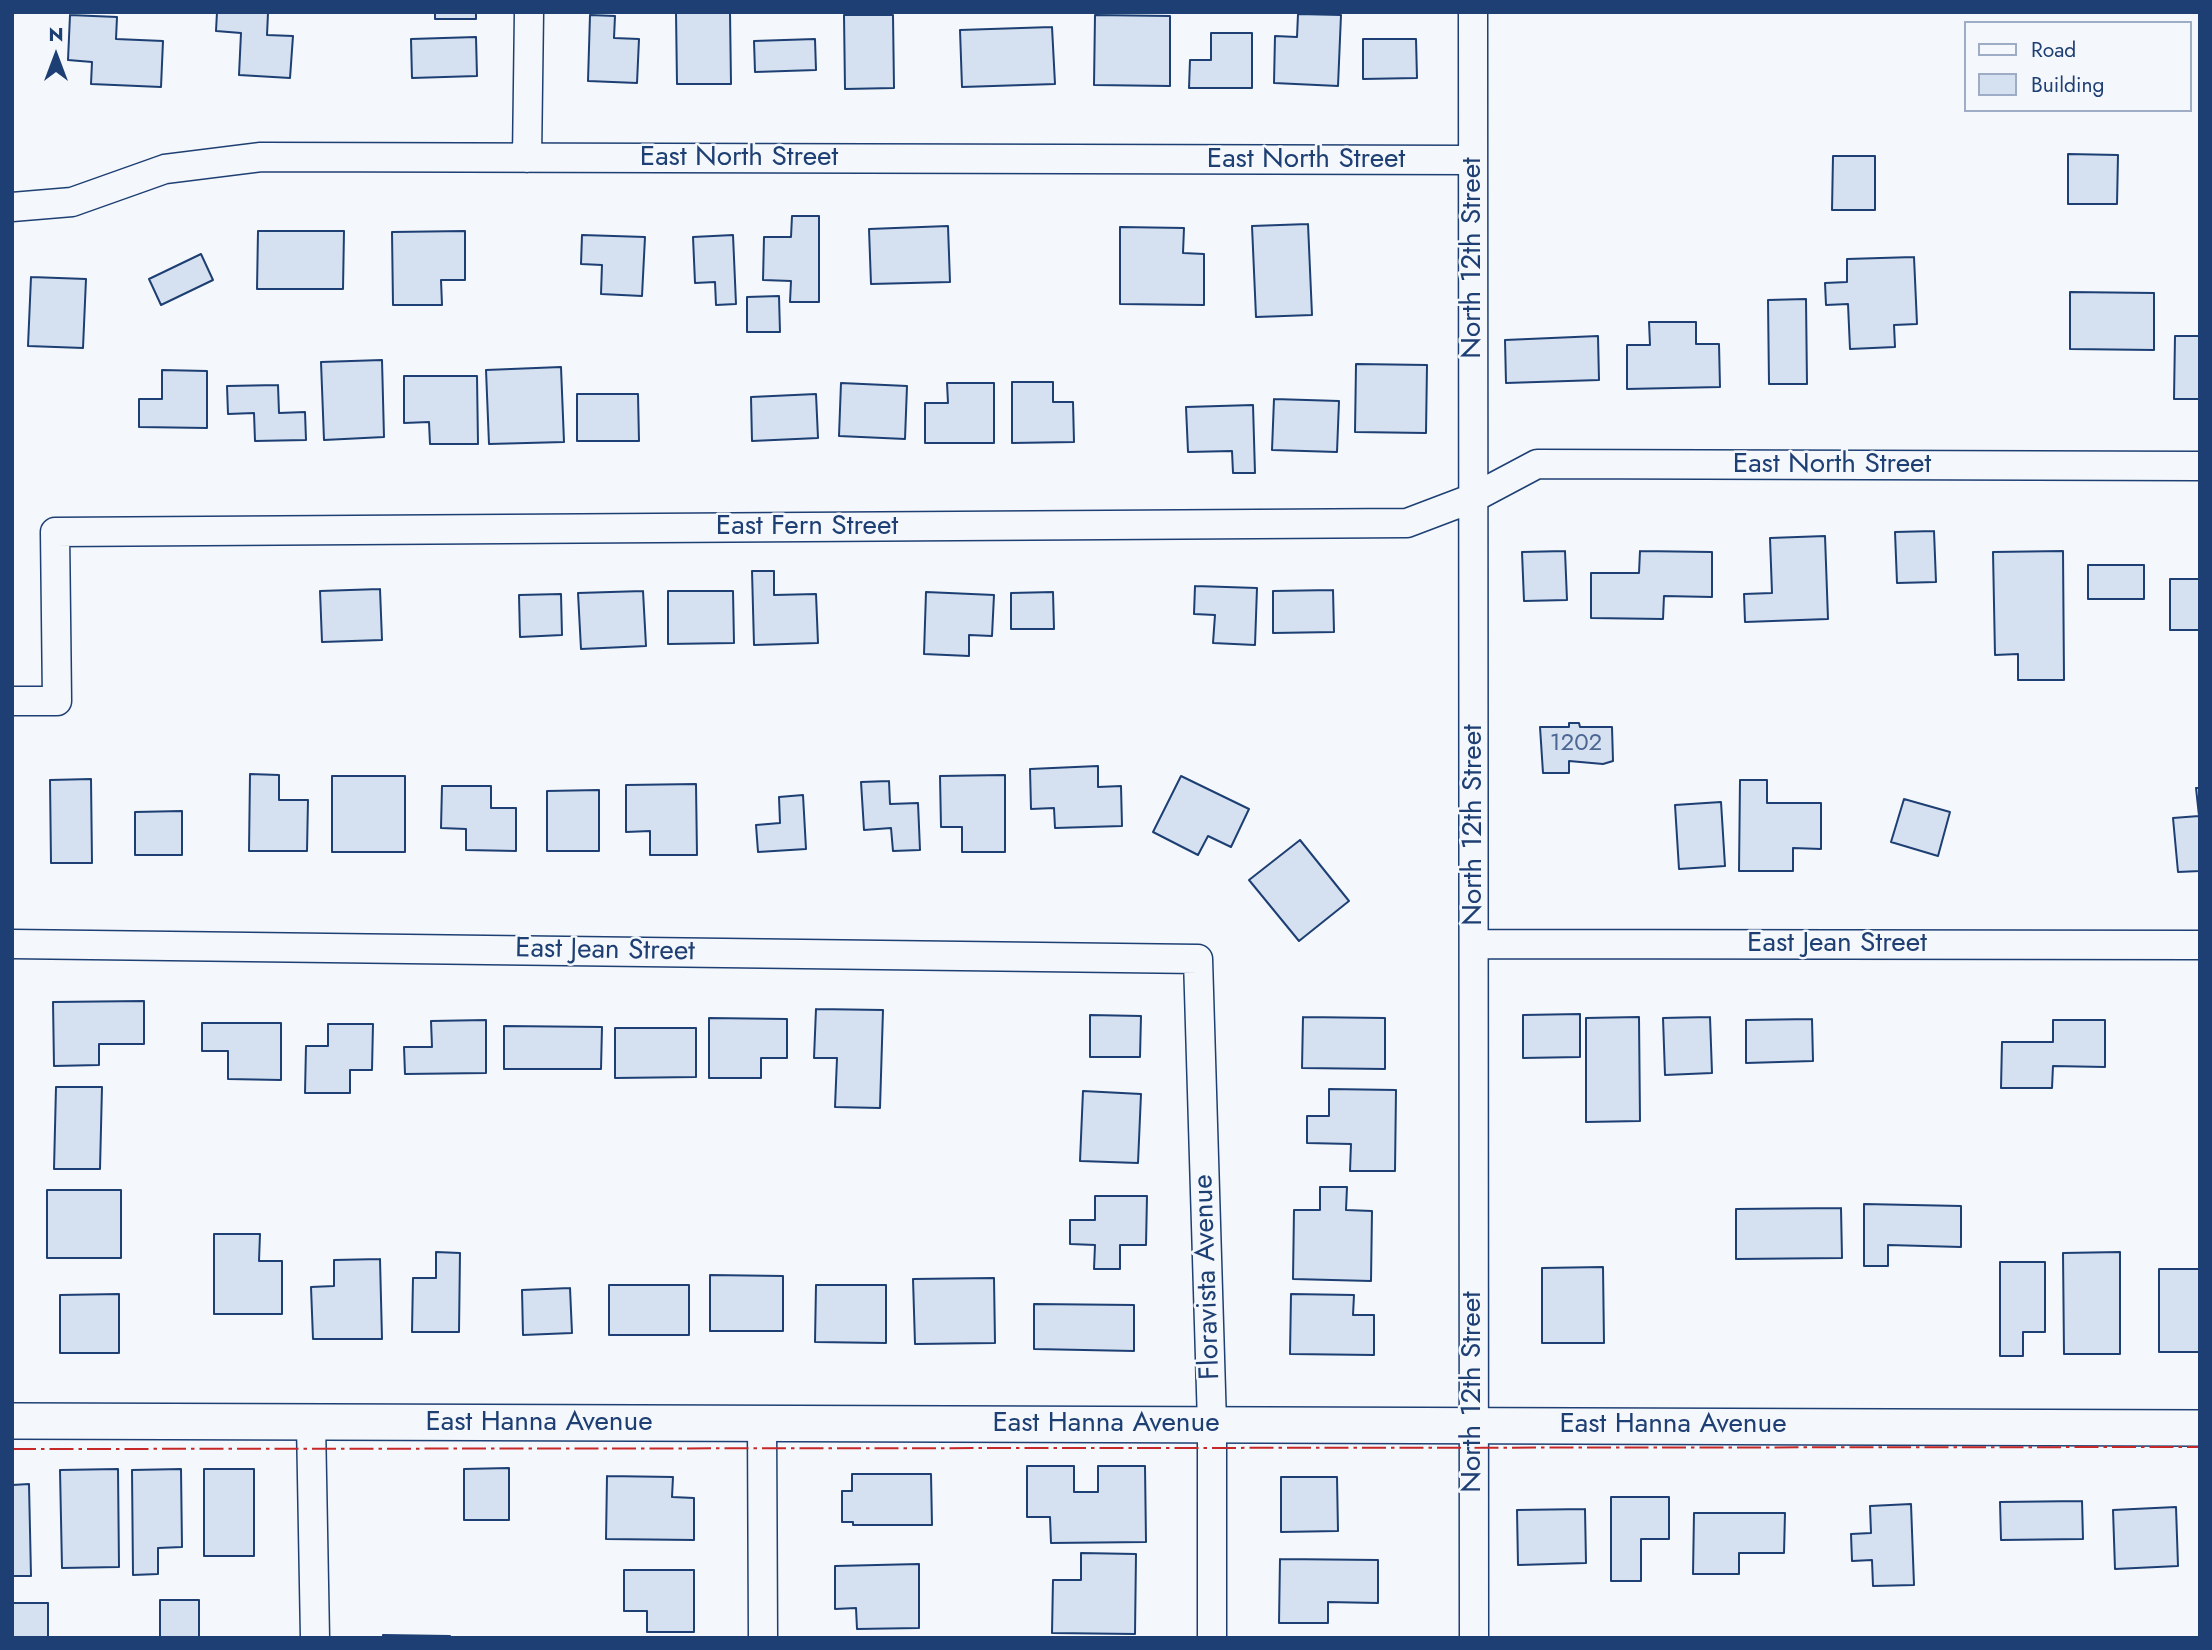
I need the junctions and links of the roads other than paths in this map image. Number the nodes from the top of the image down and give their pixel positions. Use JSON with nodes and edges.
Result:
{"nodes":[{"id":1,"x":529,"y":12,"type":"edge"},
{"id":2,"x":1473,"y":12,"type":"edge"},
{"id":3,"x":527,"y":158,"type":"junction"},
{"id":4,"x":1472,"y":160,"type":"junction"},
{"id":5,"x":12,"y":207,"type":"edge"},
{"id":6,"x":2200,"y":466,"type":"edge"},
{"id":7,"x":1473,"y":498,"type":"junction"},
{"id":8,"x":12,"y":701,"type":"edge"},
{"id":9,"x":12,"y":944,"type":"edge"},
{"id":10,"x":1475,"y":944,"type":"junction"},
{"id":11,"x":2200,"y":945,"type":"edge"},
{"id":12,"x":1199,"y":959,"type":"joint"},
{"id":13,"x":12,"y":1421,"type":"edge"},
{"id":14,"x":312,"y":1423,"type":"junction"},
{"id":15,"x":762,"y":1423,"type":"junction"},
{"id":16,"x":1212,"y":1424,"type":"junction"},
{"id":17,"x":1472,"y":1424,"type":"junction"},
{"id":18,"x":2200,"y":1429,"type":"edge"},
{"id":19,"x":315,"y":1638,"type":"edge"},
{"id":20,"x":763,"y":1638,"type":"edge"},
{"id":21,"x":1212,"y":1638,"type":"edge"},
{"id":22,"x":1474,"y":1638,"type":"edge"}],
"edges":[{"from":1,"to":3,"type":"street"},
{"from":2,"to":4,"type":"street","name":"North 12th Street"},
{"from":3,"to":4,"type":"street","name":"East North Street"},
{"from":3,"to":5,"type":"street","name":"East North Street"},
{"from":4,"to":7,"type":"street","name":"North 12th Street"},
{"from":6,"to":7,"type":"street","name":"East North Street"},
{"from":7,"to":8,"type":"street","name":"East Fern Street"},
{"from":7,"to":10,"type":"street","name":"North 12th Street"},
{"from":9,"to":12,"type":"street","name":"East Jean Street"},
{"from":10,"to":11,"type":"street","name":"East Jean Street"},
{"from":10,"to":17,"type":"street","name":"North 12th Street"},
{"from":12,"to":16,"type":"street","name":"Floravista Avenue"},
{"from":13,"to":14,"type":"street","name":"East Hanna Avenue"},
{"from":14,"to":15,"type":"street","name":"East Hanna Avenue"},
{"from":14,"to":19,"type":"street"},
{"from":15,"to":16,"type":"street","name":"East Hanna Avenue"},
{"from":15,"to":20,"type":"street"},
{"from":16,"to":17,"type":"street","name":"East Hanna Avenue"},
{"from":16,"to":21,"type":"street","name":"Floravista Avenue"},
{"from":17,"to":18,"type":"street","name":"East Hanna Avenue"},
{"from":17,"to":22,"type":"street","name":"North 12th Street"}]}
